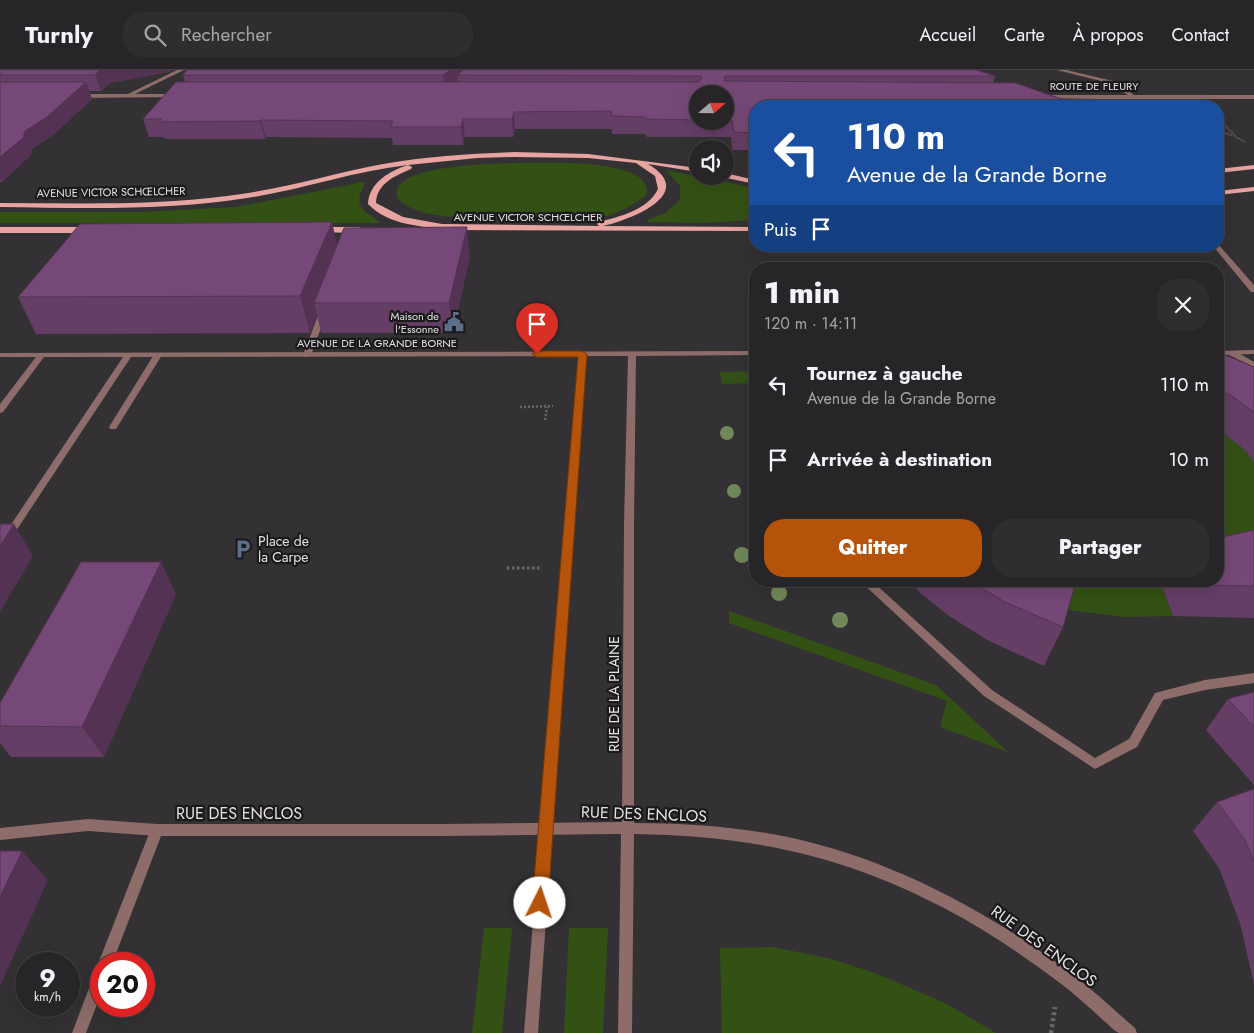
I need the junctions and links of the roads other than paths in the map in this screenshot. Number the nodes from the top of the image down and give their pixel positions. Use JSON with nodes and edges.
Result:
{"nodes":[{"id":1,"x":181,"y":70,"type":"edge"},
{"id":2,"x":1060,"y":70,"type":"edge"},
{"id":3,"x":68,"y":96,"type":"edge"},
{"id":4,"x":130,"y":96,"type":"junction"},
{"id":5,"x":179,"y":96,"type":"edge"},
{"id":6,"x":1132,"y":96,"type":"junction"},
{"id":7,"x":1038,"y":97,"type":"edge"},
{"id":8,"x":1095,"y":97,"type":"junction"},
{"id":9,"x":1254,"y":97,"type":"edge"},
{"id":10,"x":1098,"y":100,"type":"edge"},
{"id":11,"x":620,"y":157,"type":"junction"},
{"id":12,"x":440,"y":159,"type":"junction"},
{"id":13,"x":1254,"y":167,"type":"edge"},
{"id":14,"x":689,"y":168,"type":"edge"},
{"id":15,"x":1224,"y":170,"type":"edge"},
{"id":16,"x":734,"y":177,"type":"edge"},
{"id":17,"x":749,"y":181,"type":"edge"},
{"id":18,"x":1254,"y":189,"type":"edge"},
{"id":19,"x":1224,"y":192,"type":"edge"},
{"id":20,"x":0,"y":205,"type":"edge"},
{"id":21,"x":453,"y":228,"type":"junction"},
{"id":22,"x":404,"y":229,"type":"edge"},
{"id":23,"x":579,"y":229,"type":"junction"},
{"id":24,"x":749,"y":229,"type":"edge"},
{"id":25,"x":0,"y":230,"type":"edge"},
{"id":26,"x":99,"y":230,"type":"edge"},
{"id":27,"x":306,"y":230,"type":"edge"},
{"id":28,"x":356,"y":230,"type":"junction"},
{"id":29,"x":365,"y":230,"type":"edge"},
{"id":30,"x":352,"y":239,"type":"edge"},
{"id":31,"x":1221,"y":252,"type":"edge"},
{"id":32,"x":1254,"y":290,"type":"edge"},
{"id":33,"x":328,"y":301,"type":"edge"},
{"id":34,"x":1232,"y":352,"type":"junction"},
{"id":35,"x":1254,"y":352,"type":"edge"},
{"id":36,"x":1224,"y":353,"type":"edge"},
{"id":37,"x":0,"y":354,"type":"edge"},
{"id":38,"x":129,"y":354,"type":"junction"},
{"id":39,"x":582,"y":354,"type":"junction"},
{"id":40,"x":632,"y":354,"type":"junction"},
{"id":41,"x":749,"y":354,"type":"edge"},
{"id":42,"x":42,"y":355,"type":"junction"},
{"id":43,"x":158,"y":355,"type":"junction"},
{"id":44,"x":307,"y":355,"type":"junction"},
{"id":45,"x":1254,"y":365,"type":"edge"},
{"id":46,"x":0,"y":410,"type":"edge"},
{"id":47,"x":113,"y":428,"type":"dead end"},
{"id":48,"x":0,"y":536,"type":"edge"},
{"id":49,"x":872,"y":587,"type":"edge"},
{"id":50,"x":1254,"y":678,"type":"edge"},
{"id":51,"x":628,"y":827,"type":"junction"},
{"id":52,"x":545,"y":829,"type":"junction"},
{"id":53,"x":157,"y":830,"type":"junction"},
{"id":54,"x":0,"y":834,"type":"edge"},
{"id":55,"x":111,"y":952,"type":"edge"},
{"id":56,"x":90,"y":1004,"type":"edge"},
{"id":57,"x":79,"y":1033,"type":"edge"},
{"id":58,"x":531,"y":1033,"type":"edge"},
{"id":59,"x":625,"y":1033,"type":"edge"},
{"id":60,"x":1130,"y":1033,"type":"edge"}],
"edges":[{"from":1,"to":4,"type":"street"},
{"from":2,"to":6,"type":"street"},
{"from":3,"to":4,"type":"street"},
{"from":4,"to":5,"type":"street"},
{"from":6,"to":8,"type":"street","name":"ROUTE DE FLEURY"},
{"from":6,"to":9,"type":"street","name":"ROUTE DE FLEURY"},
{"from":7,"to":8,"type":"street","name":"ROUTE DE FLEURY"},
{"from":8,"to":10,"type":"street"},
{"from":11,"to":12,"type":"main road","name":"AVENUE VICTOR SCHŒLCHER"},
{"from":11,"to":14,"type":"main road","name":"AVENUE VICTOR SCHŒLCHER"},
{"from":11,"to":23,"type":"main road"},
{"from":12,"to":20,"type":"main road","name":"AVENUE VICTOR SCHŒLCHER"},
{"from":12,"to":21,"type":"main road"},
{"from":13,"to":15,"type":"main road"},
{"from":16,"to":17,"type":"main road"},
{"from":18,"to":19,"type":"main road"},
{"from":21,"to":22,"type":"main road","name":"AVENUE VICTOR SCHŒLCHER"},
{"from":21,"to":23,"type":"main road","name":"AVENUE VICTOR SCHŒLCHER"},
{"from":23,"to":24,"type":"main road","name":"AVENUE VICTOR SCHŒLCHER"},
{"from":25,"to":26,"type":"main road"},
{"from":27,"to":28,"type":"main road"},
{"from":28,"to":29,"type":"main road"},
{"from":28,"to":30,"type":"street"},
{"from":31,"to":32,"type":"street"},
{"from":33,"to":44,"type":"street"},
{"from":34,"to":35,"type":"street"},
{"from":34,"to":36,"type":"street"},
{"from":34,"to":45,"type":"street"},
{"from":37,"to":42,"type":"street","name":"AVENUE DE LA GRANDE BORNE"},
{"from":38,"to":42,"type":"street","name":"AVENUE DE LA GRANDE BORNE"},
{"from":38,"to":43,"type":"street","name":"AVENUE DE LA GRANDE BORNE"},
{"from":38,"to":48,"type":"street"},
{"from":39,"to":40,"type":"street","name":"AVENUE DE LA GRANDE BORNE"},
{"from":39,"to":44,"type":"street","name":"AVENUE DE LA GRANDE BORNE"},
{"from":39,"to":52,"type":"street"},
{"from":40,"to":41,"type":"street","name":"AVENUE DE LA GRANDE BORNE"},
{"from":40,"to":51,"type":"street","name":"RUE DE LA PLAINE"},
{"from":42,"to":46,"type":"street"},
{"from":43,"to":44,"type":"street","name":"AVENUE DE LA GRANDE BORNE"},
{"from":43,"to":47,"type":"street"},
{"from":49,"to":50,"type":"street"},
{"from":51,"to":52,"type":"street","name":"RUE DES ENCLOS"},
{"from":51,"to":59,"type":"street","name":"RUE DE LA PLAINE"},
{"from":51,"to":60,"type":"street","name":"RUE DES ENCLOS"},
{"from":52,"to":53,"type":"street","name":"RUE DES ENCLOS"},
{"from":52,"to":58,"type":"street"},
{"from":53,"to":54,"type":"street"},
{"from":53,"to":55,"type":"street","name":"RUE DES ENCLOS"},
{"from":56,"to":57,"type":"street"}]}
